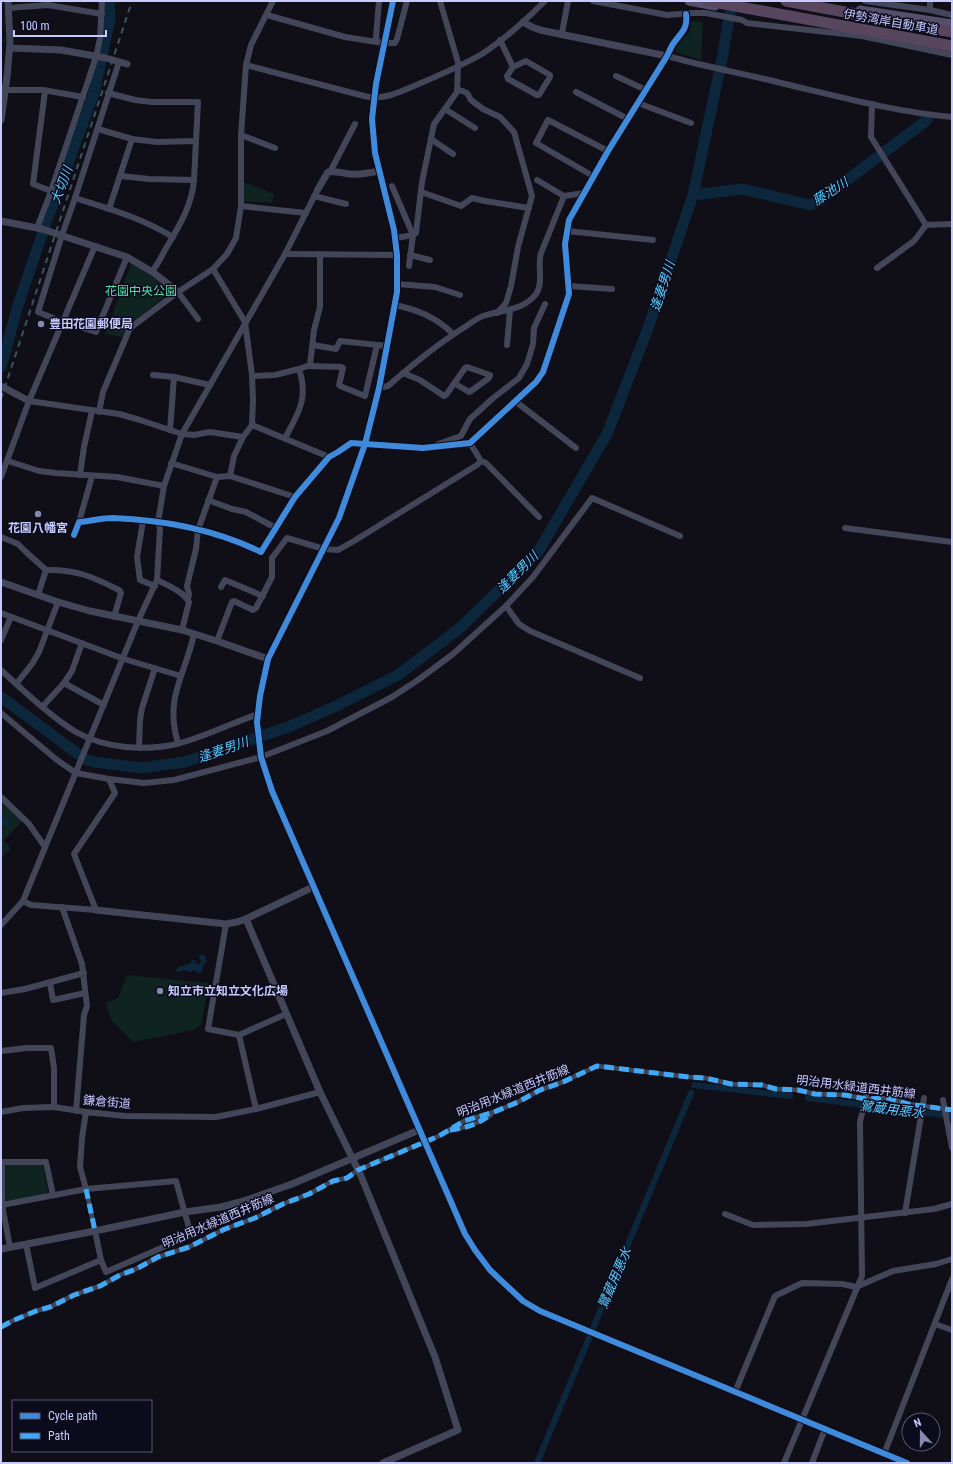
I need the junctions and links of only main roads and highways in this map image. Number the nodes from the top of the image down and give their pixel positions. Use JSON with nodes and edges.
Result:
{"nodes":[{"id":1,"x":689,"y":1,"type":"edge"},
{"id":2,"x":786,"y":1,"type":"edge"},
{"id":3,"x":816,"y":1,"type":"edge"},
{"id":4,"x":708,"y":5,"type":"edge"},
{"id":5,"x":952,"y":24,"type":"edge"},
{"id":6,"x":952,"y":32,"type":"edge"},
{"id":7,"x":952,"y":46,"type":"edge"},
{"id":8,"x":952,"y":51,"type":"edge"}],
"edges":[{"from":1,"to":4,"type":"main road"},
{"from":2,"to":6,"type":"highway","name":"伊勢湾岸自動車道","bridge":true},
{"from":3,"to":5,"type":"main road"},
{"from":4,"to":7,"type":"highway","name":"伊勢湾岸自動車道","bridge":true},
{"from":4,"to":8,"type":"main road"}]}
